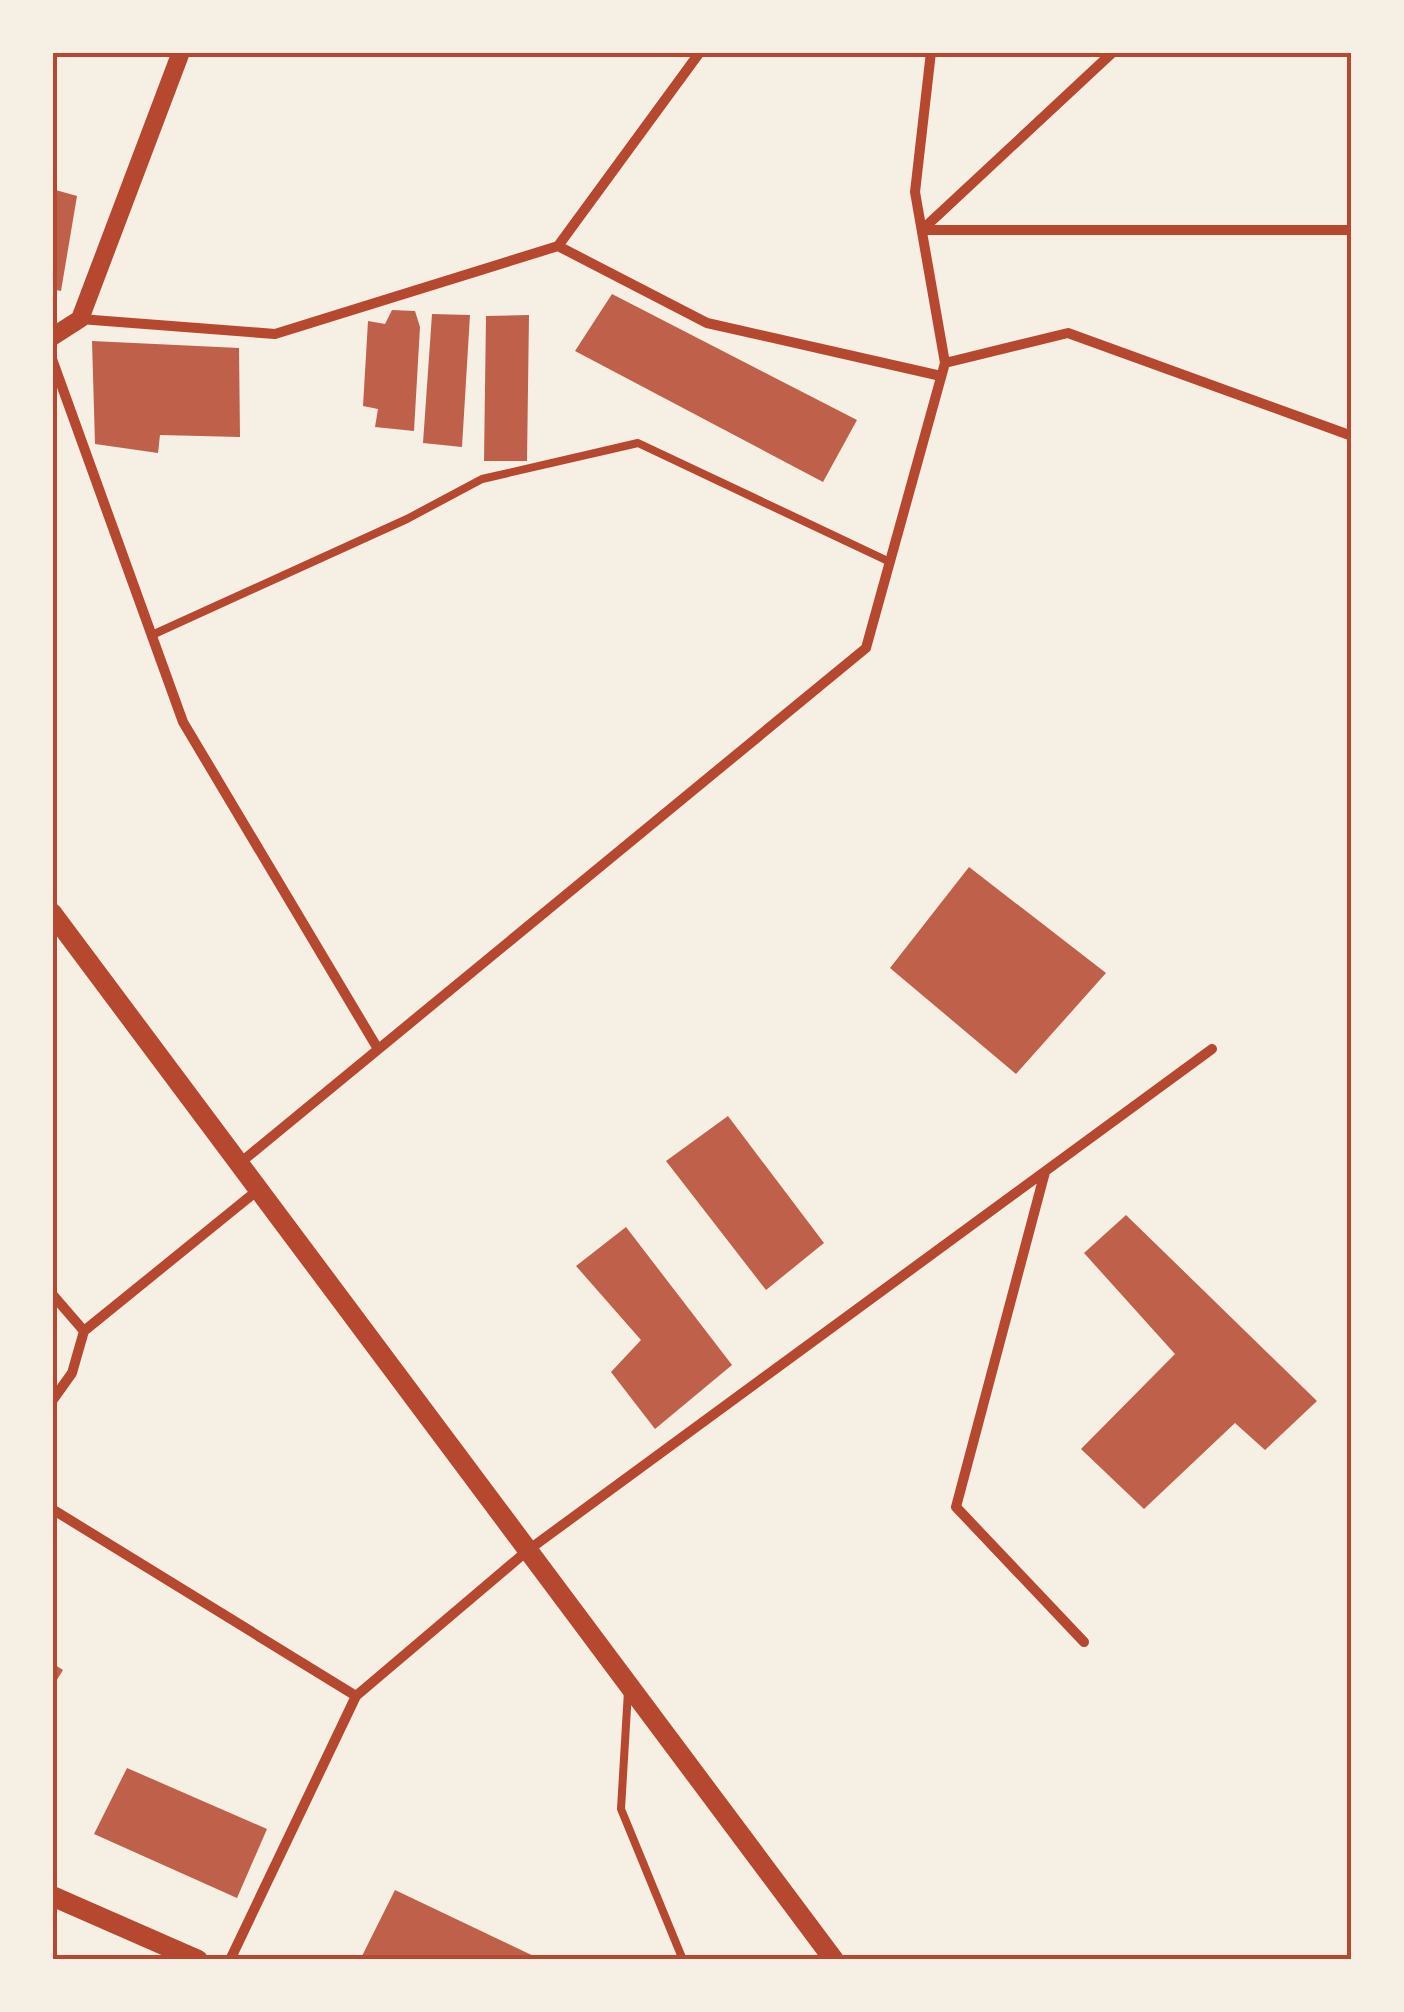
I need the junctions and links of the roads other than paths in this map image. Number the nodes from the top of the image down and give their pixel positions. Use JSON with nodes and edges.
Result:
{"nodes":[{"id":1,"x":181,"y":52,"type":"edge"},
{"id":2,"x":700,"y":52,"type":"edge"},
{"id":3,"x":931,"y":52,"type":"edge"},
{"id":4,"x":1113,"y":52,"type":"edge"},
{"id":5,"x":922,"y":230,"type":"junction"},
{"id":6,"x":1352,"y":230,"type":"edge"},
{"id":7,"x":558,"y":246,"type":"junction"},
{"id":8,"x":80,"y":319,"type":"junction"},
{"id":9,"x":52,"y":337,"type":"edge"},
{"id":10,"x":52,"y":359,"type":"edge"},
{"id":11,"x":944,"y":363,"type":"junction"},
{"id":12,"x":941,"y":376,"type":"junction"},
{"id":13,"x":1352,"y":436,"type":"edge"},
{"id":14,"x":890,"y":562,"type":"junction"},
{"id":15,"x":152,"y":635,"type":"junction"},
{"id":16,"x":52,"y":913,"type":"edge"},
{"id":17,"x":378,"y":1049,"type":"junction"},
{"id":18,"x":1212,"y":1049,"type":"dead end"},
{"id":19,"x":239,"y":1163,"type":"junction"},
{"id":20,"x":1045,"y":1171,"type":"junction"},
{"id":21,"x":258,"y":1190,"type":"junction"},
{"id":22,"x":52,"y":1294,"type":"edge"},
{"id":23,"x":84,"y":1331,"type":"junction"},
{"id":24,"x":52,"y":1401,"type":"edge"},
{"id":25,"x":52,"y":1509,"type":"edge"},
{"id":26,"x":527,"y":1552,"type":"junction"},
{"id":27,"x":1084,"y":1642,"type":"dead end"},
{"id":28,"x":628,"y":1686,"type":"junction"},
{"id":29,"x":356,"y":1696,"type":"junction"},
{"id":30,"x":52,"y":1896,"type":"edge"},
{"id":31,"x":198,"y":1960,"type":"edge"},
{"id":32,"x":230,"y":1960,"type":"edge"},
{"id":33,"x":683,"y":1960,"type":"edge"},
{"id":34,"x":834,"y":1960,"type":"edge"}],
"edges":[{"from":1,"to":8,"type":"street"},
{"from":2,"to":7,"type":"street"},
{"from":3,"to":5,"type":"street"},
{"from":4,"to":5,"type":"street"},
{"from":5,"to":6,"type":"street"},
{"from":5,"to":11,"type":"street"},
{"from":7,"to":8,"type":"street"},
{"from":7,"to":12,"type":"street"},
{"from":8,"to":9,"type":"street"},
{"from":10,"to":15,"type":"street"},
{"from":11,"to":12,"type":"street"},
{"from":11,"to":13,"type":"street"},
{"from":12,"to":14,"type":"street"},
{"from":14,"to":15,"type":"lane"},
{"from":14,"to":17,"type":"street"},
{"from":15,"to":17,"type":"street"},
{"from":16,"to":19,"type":"main road"},
{"from":17,"to":19,"type":"street"},
{"from":18,"to":20,"type":"street"},
{"from":19,"to":21,"type":"main road"},
{"from":20,"to":26,"type":"street"},
{"from":20,"to":27,"type":"street"},
{"from":21,"to":23,"type":"street"},
{"from":21,"to":26,"type":"main road"},
{"from":22,"to":23,"type":"street"},
{"from":23,"to":24,"type":"street"},
{"from":25,"to":29,"type":"street"},
{"from":26,"to":28,"type":"main road"},
{"from":26,"to":29,"type":"street"},
{"from":28,"to":33,"type":"lane"},
{"from":28,"to":34,"type":"main road"},
{"from":29,"to":32,"type":"street"},
{"from":30,"to":31,"type":"main road"}]}
